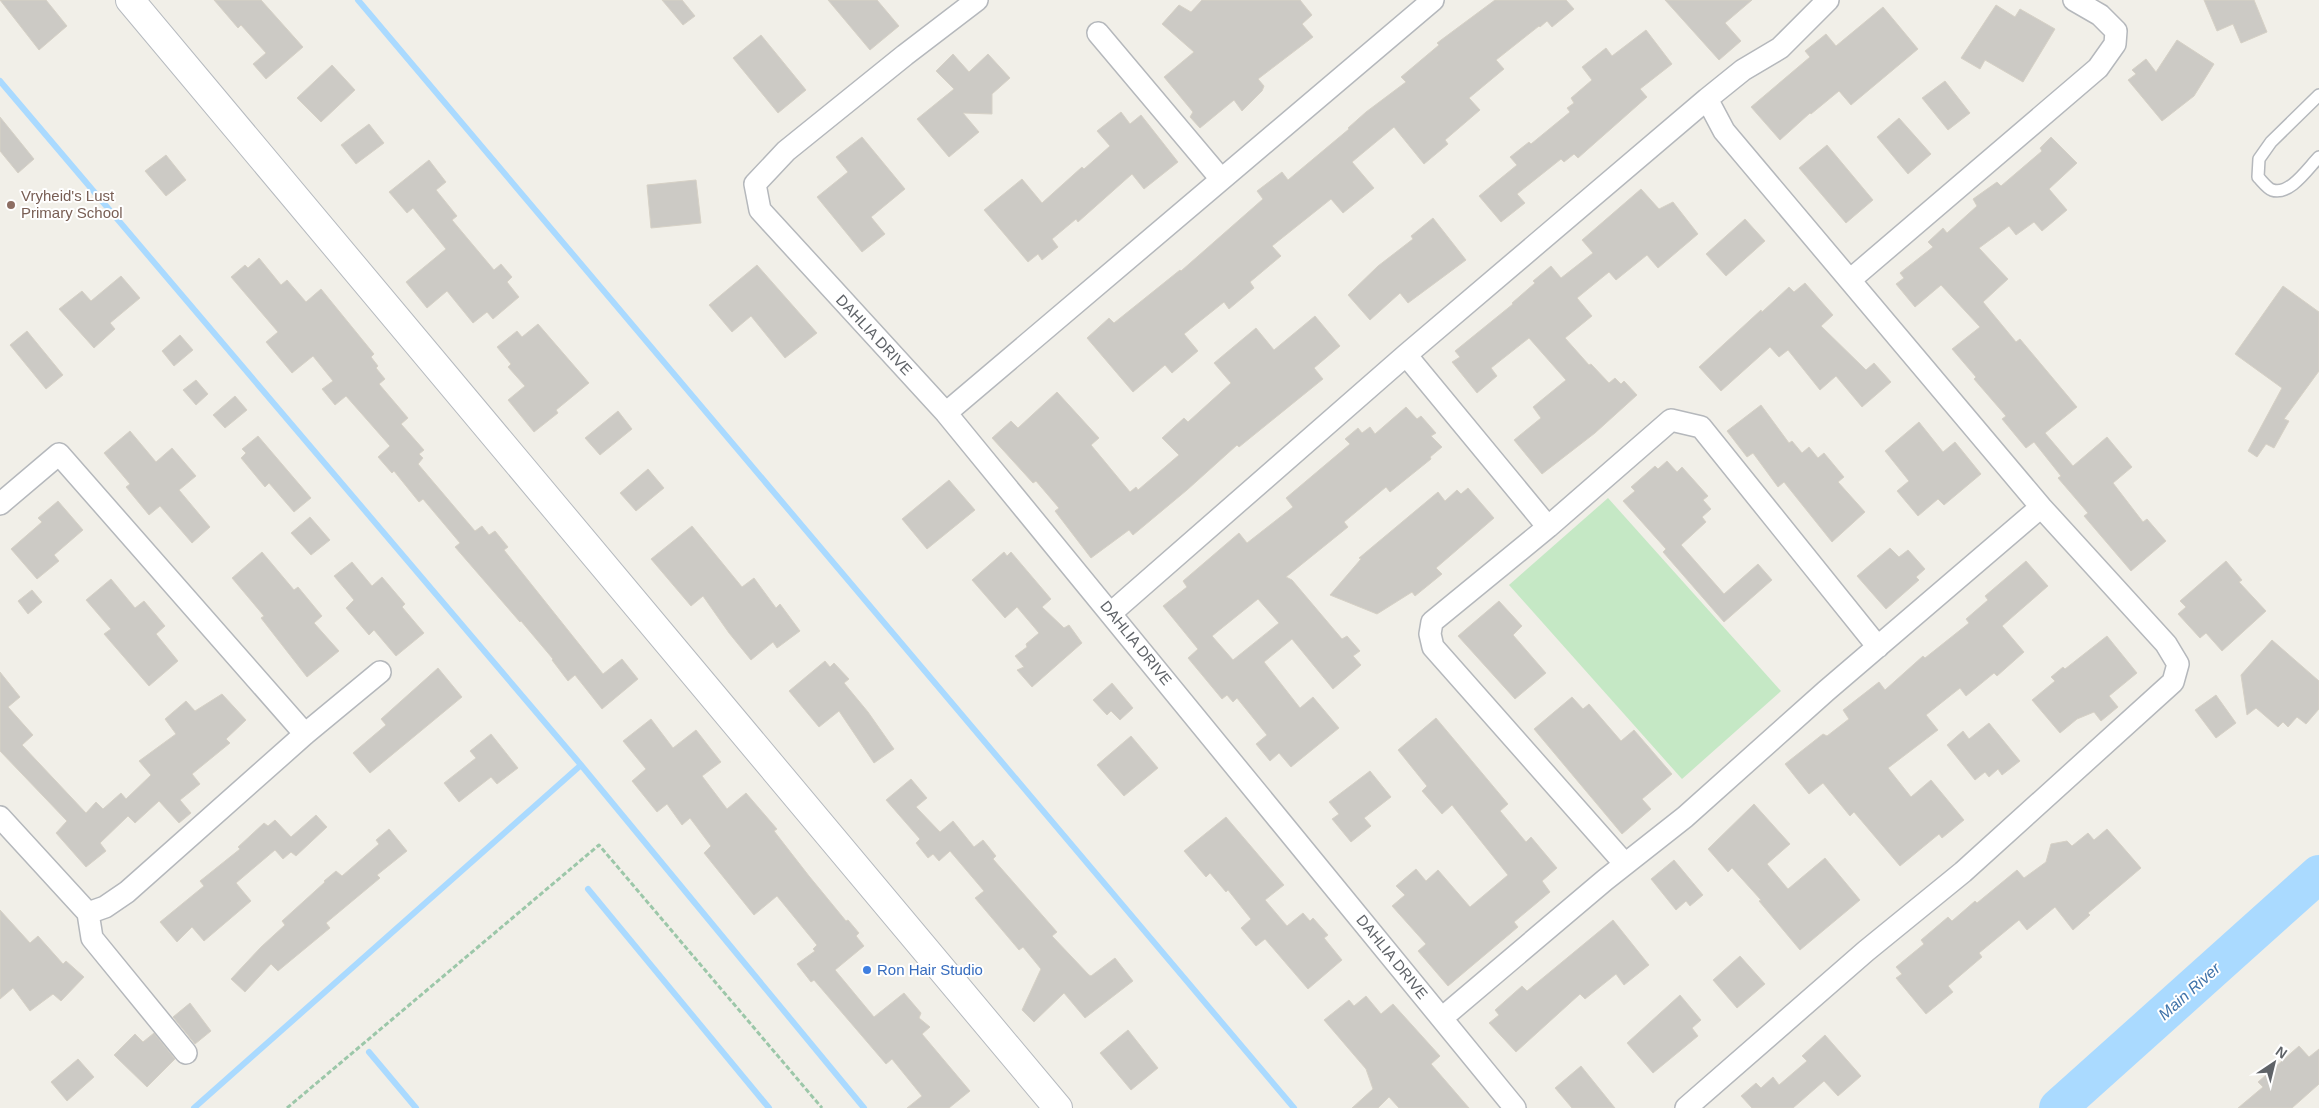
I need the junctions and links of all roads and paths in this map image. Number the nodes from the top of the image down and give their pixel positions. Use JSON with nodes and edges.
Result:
{"nodes":[{"id":1,"x":130,"y":0,"type":"edge"},
{"id":2,"x":977,"y":0,"type":"edge"},
{"id":3,"x":1432,"y":0,"type":"edge"},
{"id":4,"x":1828,"y":0,"type":"edge"},
{"id":5,"x":2074,"y":0,"type":"edge"},
{"id":6,"x":1098,"y":32,"type":"dead end"},
{"id":7,"x":2319,"y":95,"type":"edge"},
{"id":8,"x":1707,"y":99,"type":"junction"},
{"id":9,"x":2319,"y":157,"type":"edge"},
{"id":10,"x":1221,"y":179,"type":"junction"},
{"id":11,"x":1850,"y":280,"type":"junction"},
{"id":12,"x":1406,"y":355,"type":"junction"},
{"id":13,"x":946,"y":413,"type":"junction"},
{"id":14,"x":0,"y":504,"type":"edge"},
{"id":15,"x":2041,"y":507,"type":"junction"},
{"id":16,"x":1548,"y":527,"type":"junction"},
{"id":17,"x":1111,"y":613,"type":"junction"},
{"id":18,"x":1878,"y":647,"type":"junction"},
{"id":19,"x":380,"y":672,"type":"dead end"},
{"id":20,"x":305,"y":734,"type":"junction"},
{"id":21,"x":0,"y":818,"type":"edge"},
{"id":22,"x":1625,"y":864,"type":"junction"},
{"id":23,"x":88,"y":913,"type":"junction"},
{"id":24,"x":1442,"y":1018,"type":"junction"},
{"id":25,"x":186,"y":1053,"type":"dead end"},
{"id":26,"x":287,"y":1108,"type":"edge"},
{"id":27,"x":822,"y":1108,"type":"edge"},
{"id":28,"x":1058,"y":1108,"type":"edge"},
{"id":29,"x":1515,"y":1108,"type":"edge"},
{"id":30,"x":1686,"y":1108,"type":"edge"}],
"edges":[{"from":1,"to":28,"type":"main road"},
{"from":2,"to":13,"type":"street","name":"DAHLIA DRIVE"},
{"from":3,"to":10,"type":"street"},
{"from":4,"to":8,"type":"street"},
{"from":5,"to":11,"type":"street"},
{"from":6,"to":10,"type":"street"},
{"from":7,"to":9,"type":"lane"},
{"from":8,"to":11,"type":"street"},
{"from":8,"to":12,"type":"street"},
{"from":10,"to":13,"type":"street"},
{"from":11,"to":15,"type":"street"},
{"from":12,"to":16,"type":"street"},
{"from":12,"to":17,"type":"street"},
{"from":13,"to":17,"type":"street","name":"DAHLIA DRIVE"},
{"from":14,"to":20,"type":"street"},
{"from":15,"to":18,"type":"street"},
{"from":15,"to":30,"type":"street"},
{"from":16,"to":18,"type":"street"},
{"from":16,"to":22,"type":"street"},
{"from":17,"to":24,"type":"street","name":"DAHLIA DRIVE"},
{"from":18,"to":22,"type":"street"},
{"from":19,"to":20,"type":"street"},
{"from":20,"to":23,"type":"street"},
{"from":21,"to":23,"type":"street"},
{"from":22,"to":24,"type":"street"},
{"from":23,"to":25,"type":"street"},
{"from":24,"to":29,"type":"street","name":"DAHLIA DRIVE"},
{"from":26,"to":27,"type":"path"}]}
